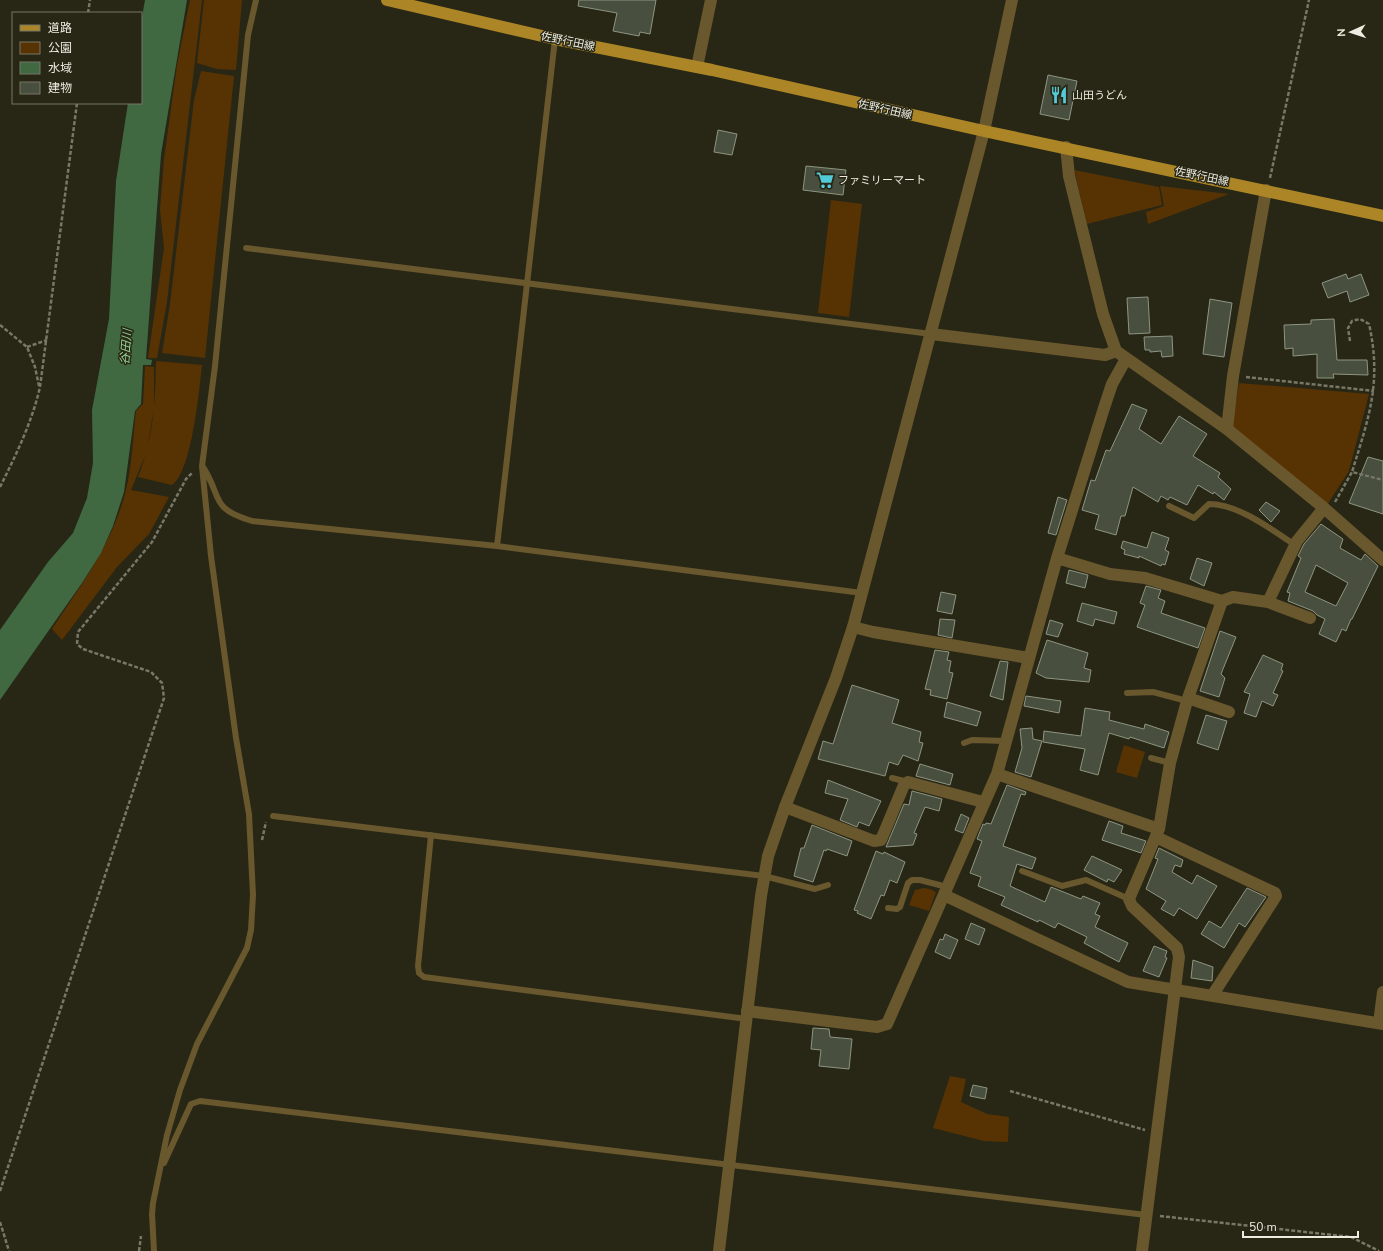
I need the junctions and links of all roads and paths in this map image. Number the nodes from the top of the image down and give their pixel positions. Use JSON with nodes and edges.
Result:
{"nodes":[{"id":1,"x":90,"y":0,"type":"edge"},
{"id":2,"x":256,"y":0,"type":"edge"},
{"id":3,"x":387,"y":0,"type":"edge"},
{"id":4,"x":711,"y":0,"type":"edge"},
{"id":5,"x":1012,"y":0,"type":"edge"},
{"id":6,"x":1309,"y":0,"type":"edge"},
{"id":7,"x":88,"y":12,"type":"edge"},
{"id":8,"x":555,"y":38,"type":"junction"},
{"id":9,"x":697,"y":68,"type":"junction"},
{"id":10,"x":77,"y":104,"type":"edge"},
{"id":11,"x":984,"y":131,"type":"junction"},
{"id":12,"x":1066,"y":147,"type":"junction"},
{"id":13,"x":1267,"y":190,"type":"junction"},
{"id":14,"x":1383,"y":216,"type":"edge"},
{"id":15,"x":246,"y":248,"type":"dead end"},
{"id":16,"x":528,"y":284,"type":"junction"},
{"id":17,"x":0,"y":325,"type":"edge"},
{"id":18,"x":931,"y":334,"type":"junction"},
{"id":19,"x":47,"y":340,"type":"junction"},
{"id":20,"x":1350,"y":340,"type":"dead end"},
{"id":21,"x":27,"y":347,"type":"junction"},
{"id":22,"x":1116,"y":351,"type":"junction"},
{"id":23,"x":1126,"y":359,"type":"junction"},
{"id":24,"x":1233,"y":376,"type":"junction"},
{"id":25,"x":40,"y":387,"type":"junction"},
{"id":26,"x":1374,"y":391,"type":"junction"},
{"id":27,"x":1227,"y":430,"type":"junction"},
{"id":28,"x":202,"y":466,"type":"junction"},
{"id":29,"x":1352,"y":472,"type":"junction"},
{"id":30,"x":1383,"y":480,"type":"edge"},
{"id":31,"x":0,"y":487,"type":"edge"},
{"id":32,"x":1169,"y":506,"type":"dead end"},
{"id":33,"x":1326,"y":510,"type":"junction"},
{"id":34,"x":1295,"y":545,"type":"junction"},
{"id":35,"x":497,"y":546,"type":"junction"},
{"id":36,"x":1057,"y":558,"type":"junction"},
{"id":37,"x":1383,"y":560,"type":"edge"},
{"id":38,"x":862,"y":593,"type":"junction"},
{"id":39,"x":1222,"y":601,"type":"junction"},
{"id":40,"x":1268,"y":602,"type":"junction"},
{"id":41,"x":1310,"y":618,"type":"dead end"},
{"id":42,"x":853,"y":627,"type":"junction"},
{"id":43,"x":1028,"y":658,"type":"junction"},
{"id":44,"x":1127,"y":692,"type":"dead end"},
{"id":45,"x":1188,"y":699,"type":"junction"},
{"id":46,"x":1229,"y":712,"type":"dead end"},
{"id":47,"x":1006,"y":741,"type":"junction"},
{"id":48,"x":964,"y":744,"type":"dead end"},
{"id":49,"x":1151,"y":758,"type":"dead end"},
{"id":50,"x":1170,"y":763,"type":"junction"},
{"id":51,"x":996,"y":774,"type":"junction"},
{"id":52,"x":892,"y":778,"type":"dead end"},
{"id":53,"x":908,"y":782,"type":"junction"},
{"id":54,"x":983,"y":802,"type":"junction"},
{"id":55,"x":785,"y":807,"type":"junction"},
{"id":56,"x":273,"y":816,"type":"dead end"},
{"id":57,"x":1157,"y":833,"type":"junction"},
{"id":58,"x":431,"y":835,"type":"junction"},
{"id":59,"x":1022,"y":871,"type":"dead end"},
{"id":60,"x":764,"y":876,"type":"junction"},
{"id":61,"x":828,"y":885,"type":"dead end"},
{"id":62,"x":946,"y":891,"type":"junction"},
{"id":63,"x":1129,"y":899,"type":"junction"},
{"id":64,"x":888,"y":908,"type":"dead end"},
{"id":65,"x":1176,"y":990,"type":"junction"},
{"id":66,"x":1383,"y":992,"type":"edge"},
{"id":67,"x":1212,"y":996,"type":"junction"},
{"id":68,"x":747,"y":1015,"type":"junction"},
{"id":69,"x":1381,"y":1023,"type":"edge"},
{"id":70,"x":1010,"y":1091,"type":"dead end"},
{"id":71,"x":1157,"y":1134,"type":"junction"},
{"id":72,"x":729,"y":1164,"type":"junction"},
{"id":73,"x":160,"y":1172,"type":"junction"},
{"id":74,"x":0,"y":1191,"type":"edge"},
{"id":75,"x":1146,"y":1215,"type":"junction"},
{"id":76,"x":0,"y":1222,"type":"edge"},
{"id":77,"x":9,"y":1251,"type":"edge"},
{"id":78,"x":154,"y":1251,"type":"edge"},
{"id":79,"x":719,"y":1251,"type":"edge"},
{"id":80,"x":1142,"y":1251,"type":"edge"},
{"id":81,"x":1379,"y":1251,"type":"edge"}],
"edges":[{"from":1,"to":7,"type":"path"},
{"from":2,"to":28,"type":"lane"},
{"from":3,"to":8,"type":"main road","name":"佐野行田線"},
{"from":4,"to":9,"type":"street"},
{"from":5,"to":11,"type":"street"},
{"from":6,"to":13,"type":"path"},
{"from":8,"to":9,"type":"main road","name":"佐野行田線"},
{"from":8,"to":16,"type":"lane"},
{"from":9,"to":11,"type":"main road","name":"佐野行田線"},
{"from":10,"to":19,"type":"path"},
{"from":11,"to":12,"type":"main road","name":"佐野行田線"},
{"from":11,"to":18,"type":"street"},
{"from":12,"to":13,"type":"main road","name":"佐野行田線"},
{"from":12,"to":22,"type":"street"},
{"from":13,"to":14,"type":"main road","name":"佐野行田線"},
{"from":13,"to":24,"type":"street"},
{"from":15,"to":16,"type":"lane"},
{"from":16,"to":18,"type":"lane"},
{"from":16,"to":35,"type":"lane"},
{"from":17,"to":21,"type":"path"},
{"from":18,"to":22,"type":"street"},
{"from":18,"to":38,"type":"street"},
{"from":19,"to":21,"type":"path"},
{"from":19,"to":25,"type":"path"},
{"from":20,"to":26,"type":"path"},
{"from":21,"to":25,"type":"path"},
{"from":22,"to":23,"type":"street"},
{"from":23,"to":27,"type":"street"},
{"from":23,"to":36,"type":"street"},
{"from":24,"to":26,"type":"path"},
{"from":24,"to":27,"type":"street"},
{"from":25,"to":31,"type":"path"},
{"from":26,"to":29,"type":"path"},
{"from":27,"to":33,"type":"street"},
{"from":28,"to":35,"type":"lane"},
{"from":28,"to":73,"type":"lane"},
{"from":28,"to":74,"type":"path"},
{"from":29,"to":30,"type":"path"},
{"from":29,"to":33,"type":"path"},
{"from":32,"to":34,"type":"lane"},
{"from":33,"to":34,"type":"street"},
{"from":33,"to":37,"type":"street"},
{"from":34,"to":40,"type":"street"},
{"from":35,"to":38,"type":"lane"},
{"from":36,"to":39,"type":"street"},
{"from":36,"to":43,"type":"street"},
{"from":38,"to":42,"type":"street"},
{"from":39,"to":40,"type":"street"},
{"from":39,"to":45,"type":"street"},
{"from":40,"to":41,"type":"street"},
{"from":42,"to":43,"type":"street"},
{"from":42,"to":55,"type":"street"},
{"from":43,"to":47,"type":"street"},
{"from":44,"to":45,"type":"lane"},
{"from":45,"to":46,"type":"street"},
{"from":45,"to":50,"type":"street"},
{"from":47,"to":48,"type":"lane"},
{"from":47,"to":51,"type":"street"},
{"from":49,"to":50,"type":"lane"},
{"from":50,"to":57,"type":"street"},
{"from":51,"to":54,"type":"street"},
{"from":51,"to":57,"type":"street"},
{"from":52,"to":53,"type":"lane"},
{"from":53,"to":54,"type":"street"},
{"from":53,"to":55,"type":"street"},
{"from":54,"to":62,"type":"street"},
{"from":55,"to":60,"type":"street"},
{"from":56,"to":58,"type":"lane"},
{"from":57,"to":63,"type":"street"},
{"from":57,"to":67,"type":"street"},
{"from":58,"to":60,"type":"lane"},
{"from":58,"to":68,"type":"lane"},
{"from":59,"to":63,"type":"lane"},
{"from":60,"to":61,"type":"lane"},
{"from":60,"to":68,"type":"street"},
{"from":62,"to":64,"type":"lane"},
{"from":62,"to":65,"type":"street"},
{"from":62,"to":68,"type":"street"},
{"from":63,"to":65,"type":"street"},
{"from":65,"to":67,"type":"street"},
{"from":65,"to":71,"type":"street"},
{"from":66,"to":69,"type":"street"},
{"from":67,"to":69,"type":"street"},
{"from":68,"to":72,"type":"street"},
{"from":70,"to":71,"type":"path"},
{"from":71,"to":75,"type":"street"},
{"from":72,"to":73,"type":"lane"},
{"from":72,"to":75,"type":"lane"},
{"from":72,"to":79,"type":"street"},
{"from":73,"to":78,"type":"lane"},
{"from":75,"to":80,"type":"street"},
{"from":75,"to":81,"type":"path"},
{"from":76,"to":77,"type":"path"}]}
